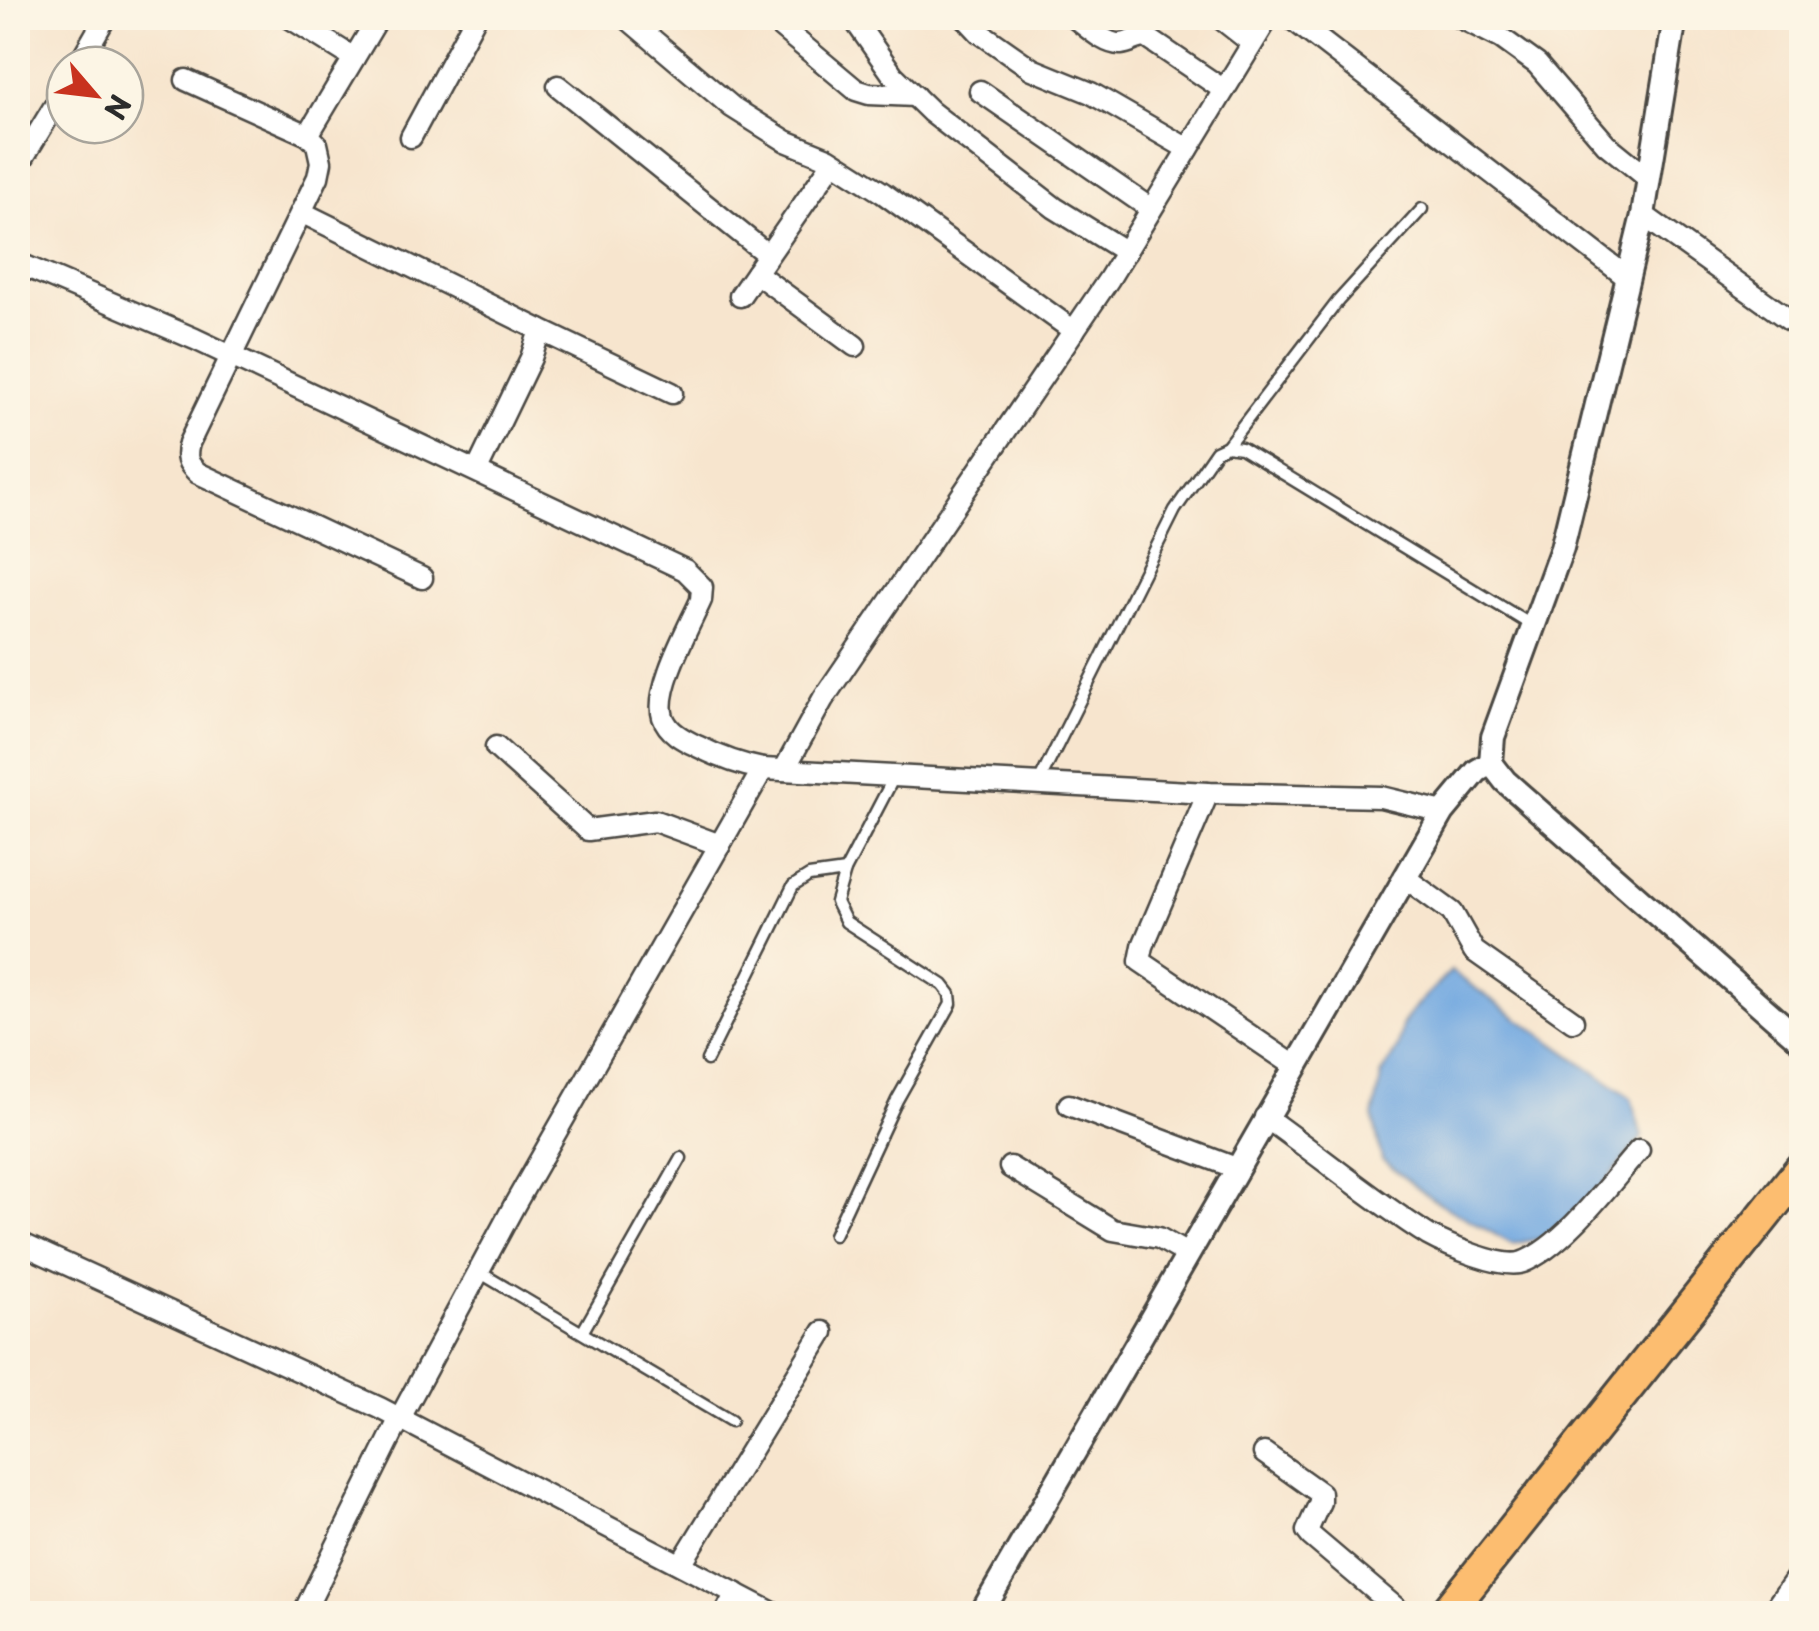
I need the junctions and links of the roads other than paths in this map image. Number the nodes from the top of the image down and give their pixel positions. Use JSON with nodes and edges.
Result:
{"nodes":[{"id":1,"x":105,"y":18,"type":"edge"},
{"id":2,"x":290,"y":18,"type":"edge"},
{"id":3,"x":378,"y":18,"type":"edge"},
{"id":4,"x":475,"y":18,"type":"edge"},
{"id":5,"x":628,"y":18,"type":"edge"},
{"id":6,"x":770,"y":18,"type":"edge"},
{"id":7,"x":852,"y":18,"type":"edge"},
{"id":8,"x":966,"y":18,"type":"edge"},
{"id":9,"x":1075,"y":18,"type":"edge"},
{"id":10,"x":1220,"y":18,"type":"edge"},
{"id":11,"x":1268,"y":18,"type":"edge"},
{"id":12,"x":1291,"y":18,"type":"edge"},
{"id":13,"x":1461,"y":18,"type":"edge"},
{"id":14,"x":1675,"y":18,"type":"edge"},
{"id":15,"x":1252,"y":43,"type":"junction"},
{"id":16,"x":89,"y":45,"type":"edge"},
{"id":17,"x":354,"y":58,"type":"junction"},
{"id":18,"x":186,"y":80,"type":"dead end"},
{"id":19,"x":558,"y":86,"type":"dead end"},
{"id":20,"x":1224,"y":90,"type":"junction"},
{"id":21,"x":980,"y":92,"type":"dead end"},
{"id":22,"x":915,"y":96,"type":"junction"},
{"id":23,"x":45,"y":122,"type":"edge"},
{"id":24,"x":308,"y":135,"type":"junction"},
{"id":25,"x":410,"y":137,"type":"dead end"},
{"id":26,"x":1188,"y":149,"type":"junction"},
{"id":27,"x":833,"y":162,"type":"junction"},
{"id":28,"x":18,"y":166,"type":"edge"},
{"id":29,"x":1649,"y":179,"type":"junction"},
{"id":30,"x":1152,"y":209,"type":"junction"},
{"id":31,"x":1422,"y":209,"type":"dead end"},
{"id":32,"x":303,"y":213,"type":"junction"},
{"id":33,"x":1643,"y":215,"type":"junction"},
{"id":34,"x":1126,"y":252,"type":"junction"},
{"id":35,"x":18,"y":263,"type":"edge"},
{"id":36,"x":762,"y":264,"type":"junction"},
{"id":37,"x":1628,"y":278,"type":"junction"},
{"id":38,"x":740,"y":296,"type":"dead end"},
{"id":39,"x":1802,"y":329,"type":"edge"},
{"id":40,"x":540,"y":330,"type":"junction"},
{"id":41,"x":1074,"y":331,"type":"junction"},
{"id":42,"x":855,"y":346,"type":"dead end"},
{"id":43,"x":231,"y":356,"type":"junction"},
{"id":44,"x":672,"y":393,"type":"dead end"},
{"id":45,"x":1227,"y":446,"type":"junction"},
{"id":46,"x":476,"y":470,"type":"junction"},
{"id":47,"x":422,"y":578,"type":"dead end"},
{"id":48,"x":1534,"y":626,"type":"junction"},
{"id":49,"x":496,"y":747,"type":"dead end"},
{"id":50,"x":1491,"y":763,"type":"junction"},
{"id":51,"x":773,"y":770,"type":"junction"},
{"id":52,"x":895,"y":776,"type":"junction"},
{"id":53,"x":1038,"y":784,"type":"junction"},
{"id":54,"x":1208,"y":793,"type":"junction"},
{"id":55,"x":1443,"y":812,"type":"junction"},
{"id":56,"x":720,"y":845,"type":"junction"},
{"id":57,"x":844,"y":871,"type":"junction"},
{"id":58,"x":1404,"y":877,"type":"junction"},
{"id":59,"x":1572,"y":1022,"type":"dead end"},
{"id":60,"x":1802,"y":1042,"type":"edge"},
{"id":61,"x":706,"y":1060,"type":"dead end"},
{"id":62,"x":1294,"y":1066,"type":"junction"},
{"id":63,"x":1069,"y":1105,"type":"dead end"},
{"id":64,"x":1266,"y":1117,"type":"junction"},
{"id":65,"x":1639,"y":1150,"type":"dead end"},
{"id":66,"x":681,"y":1158,"type":"dead end"},
{"id":67,"x":1010,"y":1166,"type":"dead end"},
{"id":68,"x":1236,"y":1168,"type":"junction"},
{"id":69,"x":1802,"y":1168,"type":"edge"},
{"id":70,"x":834,"y":1234,"type":"dead end"},
{"id":71,"x":18,"y":1242,"type":"edge"},
{"id":72,"x":1187,"y":1254,"type":"junction"},
{"id":73,"x":478,"y":1272,"type":"junction"},
{"id":74,"x":584,"y":1331,"type":"junction"},
{"id":75,"x":823,"y":1332,"type":"dead end"},
{"id":76,"x":400,"y":1418,"type":"junction"},
{"id":77,"x":731,"y":1421,"type":"dead end"},
{"id":78,"x":1264,"y":1452,"type":"dead end"},
{"id":79,"x":681,"y":1564,"type":"junction"},
{"id":80,"x":1802,"y":1570,"type":"edge"},
{"id":81,"x":736,"y":1593,"type":"junction"},
{"id":82,"x":303,"y":1614,"type":"edge"},
{"id":83,"x":725,"y":1614,"type":"edge"},
{"id":84,"x":775,"y":1614,"type":"edge"},
{"id":85,"x":981,"y":1614,"type":"edge"},
{"id":86,"x":1404,"y":1614,"type":"edge"},
{"id":87,"x":1446,"y":1614,"type":"edge"},
{"id":88,"x":1770,"y":1614,"type":"edge"}],
"edges":[{"from":1,"to":16,"type":"street"},
{"from":2,"to":17,"type":"street"},
{"from":3,"to":17,"type":"street"},
{"from":4,"to":25,"type":"street"},
{"from":5,"to":27,"type":"street"},
{"from":6,"to":22,"type":"street"},
{"from":7,"to":22,"type":"street"},
{"from":8,"to":26,"type":"street"},
{"from":9,"to":20,"type":"street"},
{"from":10,"to":15,"type":"street"},
{"from":11,"to":15,"type":"street"},
{"from":12,"to":37,"type":"street"},
{"from":13,"to":29,"type":"street"},
{"from":14,"to":29,"type":"street"},
{"from":15,"to":20,"type":"street"},
{"from":17,"to":24,"type":"street"},
{"from":18,"to":24,"type":"street"},
{"from":19,"to":36,"type":"street"},
{"from":20,"to":26,"type":"street"},
{"from":21,"to":30,"type":"street"},
{"from":22,"to":34,"type":"street"},
{"from":23,"to":28,"type":"street"},
{"from":24,"to":32,"type":"street"},
{"from":26,"to":30,"type":"street"},
{"from":27,"to":36,"type":"street"},
{"from":27,"to":41,"type":"street"},
{"from":29,"to":33,"type":"street"},
{"from":30,"to":34,"type":"street"},
{"from":31,"to":45,"type":"lane"},
{"from":32,"to":40,"type":"street"},
{"from":32,"to":43,"type":"street"},
{"from":33,"to":37,"type":"street"},
{"from":33,"to":39,"type":"street"},
{"from":34,"to":41,"type":"street"},
{"from":35,"to":43,"type":"street"},
{"from":36,"to":38,"type":"street"},
{"from":36,"to":42,"type":"street"},
{"from":37,"to":48,"type":"street"},
{"from":40,"to":44,"type":"street"},
{"from":40,"to":46,"type":"street"},
{"from":41,"to":51,"type":"street"},
{"from":43,"to":46,"type":"street"},
{"from":43,"to":47,"type":"street"},
{"from":45,"to":48,"type":"lane"},
{"from":45,"to":53,"type":"lane"},
{"from":46,"to":51,"type":"street"},
{"from":48,"to":50,"type":"street"},
{"from":49,"to":56,"type":"street"},
{"from":50,"to":55,"type":"street"},
{"from":50,"to":60,"type":"street"},
{"from":51,"to":52,"type":"street"},
{"from":51,"to":56,"type":"street"},
{"from":52,"to":53,"type":"street"},
{"from":52,"to":57,"type":"lane"},
{"from":53,"to":54,"type":"street"},
{"from":54,"to":55,"type":"street"},
{"from":54,"to":62,"type":"street"},
{"from":55,"to":58,"type":"street"},
{"from":56,"to":73,"type":"street"},
{"from":57,"to":61,"type":"lane"},
{"from":57,"to":70,"type":"lane"},
{"from":58,"to":59,"type":"street"},
{"from":58,"to":62,"type":"street"},
{"from":62,"to":64,"type":"street"},
{"from":63,"to":68,"type":"street"},
{"from":64,"to":65,"type":"street"},
{"from":64,"to":68,"type":"street"},
{"from":66,"to":74,"type":"lane"},
{"from":67,"to":72,"type":"street"},
{"from":68,"to":72,"type":"street"},
{"from":69,"to":87,"type":"highway"},
{"from":71,"to":76,"type":"street"},
{"from":72,"to":85,"type":"street"},
{"from":73,"to":74,"type":"lane"},
{"from":73,"to":76,"type":"street"},
{"from":74,"to":77,"type":"lane"},
{"from":75,"to":79,"type":"street"},
{"from":76,"to":79,"type":"street"},
{"from":76,"to":82,"type":"street"},
{"from":78,"to":86,"type":"street"},
{"from":79,"to":81,"type":"street"},
{"from":80,"to":88,"type":"street"},
{"from":81,"to":83,"type":"street"},
{"from":81,"to":84,"type":"street"}]}
